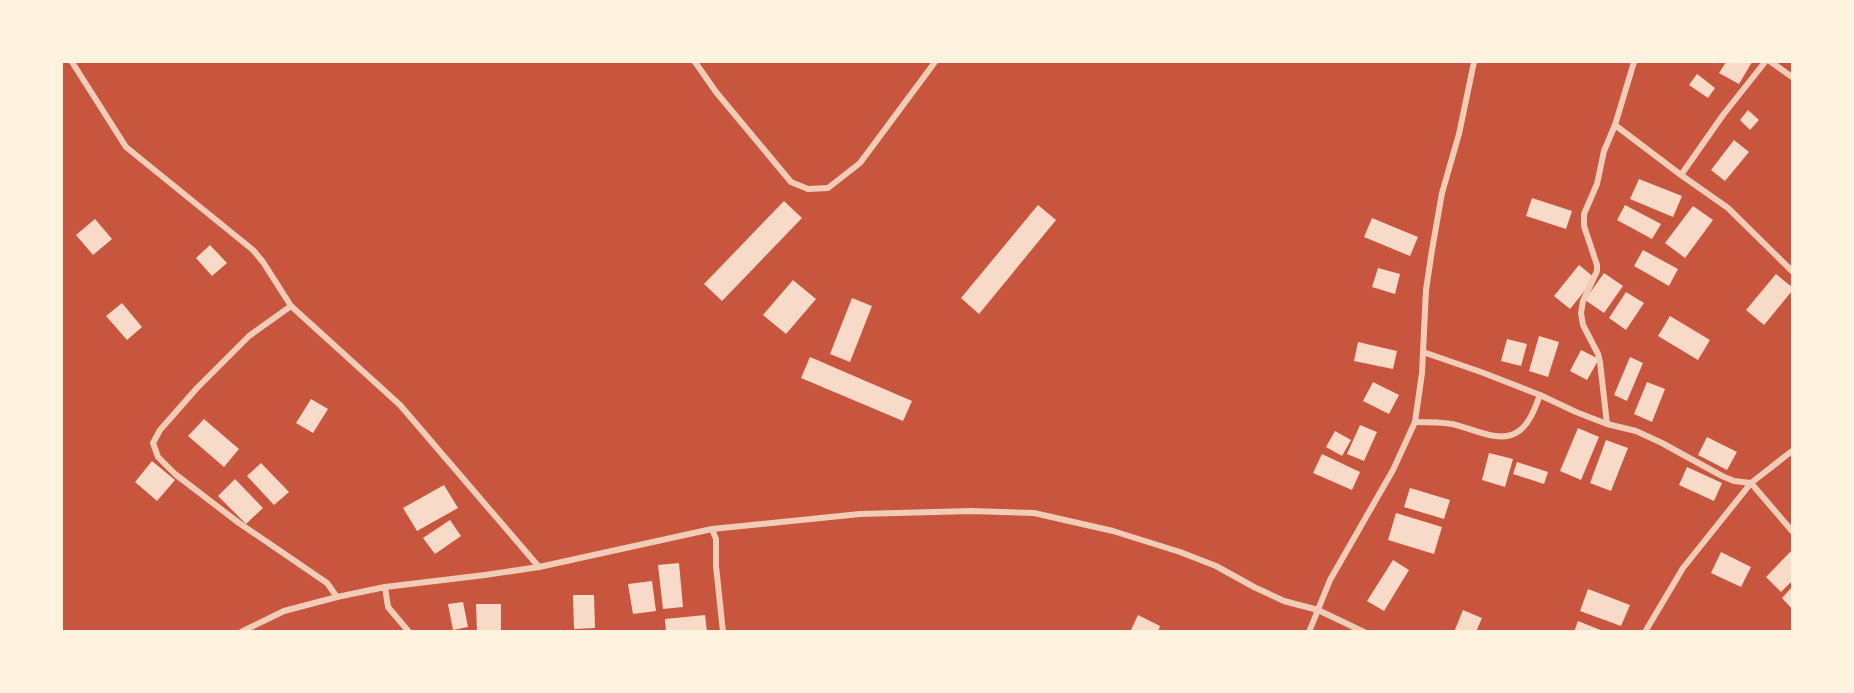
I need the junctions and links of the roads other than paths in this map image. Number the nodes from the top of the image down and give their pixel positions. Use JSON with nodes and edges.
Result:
{"nodes":[{"id":1,"x":72,"y":62,"type":"edge"},
{"id":2,"x":695,"y":62,"type":"edge"},
{"id":3,"x":935,"y":62,"type":"edge"},
{"id":4,"x":1474,"y":62,"type":"edge"},
{"id":5,"x":1634,"y":62,"type":"edge"},
{"id":6,"x":1765,"y":62,"type":"edge"},
{"id":7,"x":1771,"y":62,"type":"edge"},
{"id":8,"x":1792,"y":77,"type":"edge"},
{"id":9,"x":1616,"y":125,"type":"junction"},
{"id":10,"x":1681,"y":175,"type":"junction"},
{"id":11,"x":1792,"y":271,"type":"edge"},
{"id":12,"x":291,"y":306,"type":"junction"},
{"id":13,"x":1423,"y":352,"type":"junction"},
{"id":14,"x":1540,"y":395,"type":"junction"},
{"id":15,"x":1415,"y":422,"type":"junction"},
{"id":16,"x":1607,"y":424,"type":"junction"},
{"id":17,"x":1792,"y":451,"type":"edge"},
{"id":18,"x":1751,"y":483,"type":"junction"},
{"id":19,"x":712,"y":528,"type":"junction"},
{"id":20,"x":1792,"y":531,"type":"edge"},
{"id":21,"x":539,"y":567,"type":"junction"},
{"id":22,"x":385,"y":587,"type":"junction"},
{"id":23,"x":337,"y":597,"type":"junction"},
{"id":24,"x":1318,"y":610,"type":"junction"},
{"id":25,"x":241,"y":632,"type":"edge"},
{"id":26,"x":409,"y":632,"type":"edge"},
{"id":27,"x":723,"y":632,"type":"edge"},
{"id":28,"x":1309,"y":632,"type":"edge"},
{"id":29,"x":1364,"y":632,"type":"edge"},
{"id":30,"x":1645,"y":632,"type":"edge"}],
"edges":[{"from":1,"to":12,"type":"street"},
{"from":2,"to":3,"type":"street"},
{"from":4,"to":13,"type":"street"},
{"from":5,"to":9,"type":"street"},
{"from":6,"to":10,"type":"street"},
{"from":7,"to":8,"type":"street"},
{"from":9,"to":10,"type":"street"},
{"from":9,"to":16,"type":"street"},
{"from":10,"to":11,"type":"street"},
{"from":12,"to":21,"type":"street"},
{"from":12,"to":23,"type":"street"},
{"from":13,"to":14,"type":"street"},
{"from":13,"to":15,"type":"street"},
{"from":14,"to":15,"type":"street"},
{"from":14,"to":16,"type":"street"},
{"from":15,"to":24,"type":"street"},
{"from":16,"to":18,"type":"street"},
{"from":17,"to":18,"type":"street"},
{"from":18,"to":20,"type":"street"},
{"from":18,"to":30,"type":"street"},
{"from":19,"to":21,"type":"street"},
{"from":19,"to":24,"type":"street"},
{"from":19,"to":27,"type":"street"},
{"from":21,"to":22,"type":"street"},
{"from":22,"to":23,"type":"street"},
{"from":22,"to":26,"type":"street"},
{"from":23,"to":25,"type":"street"},
{"from":24,"to":28,"type":"street"},
{"from":24,"to":29,"type":"street"}]}
